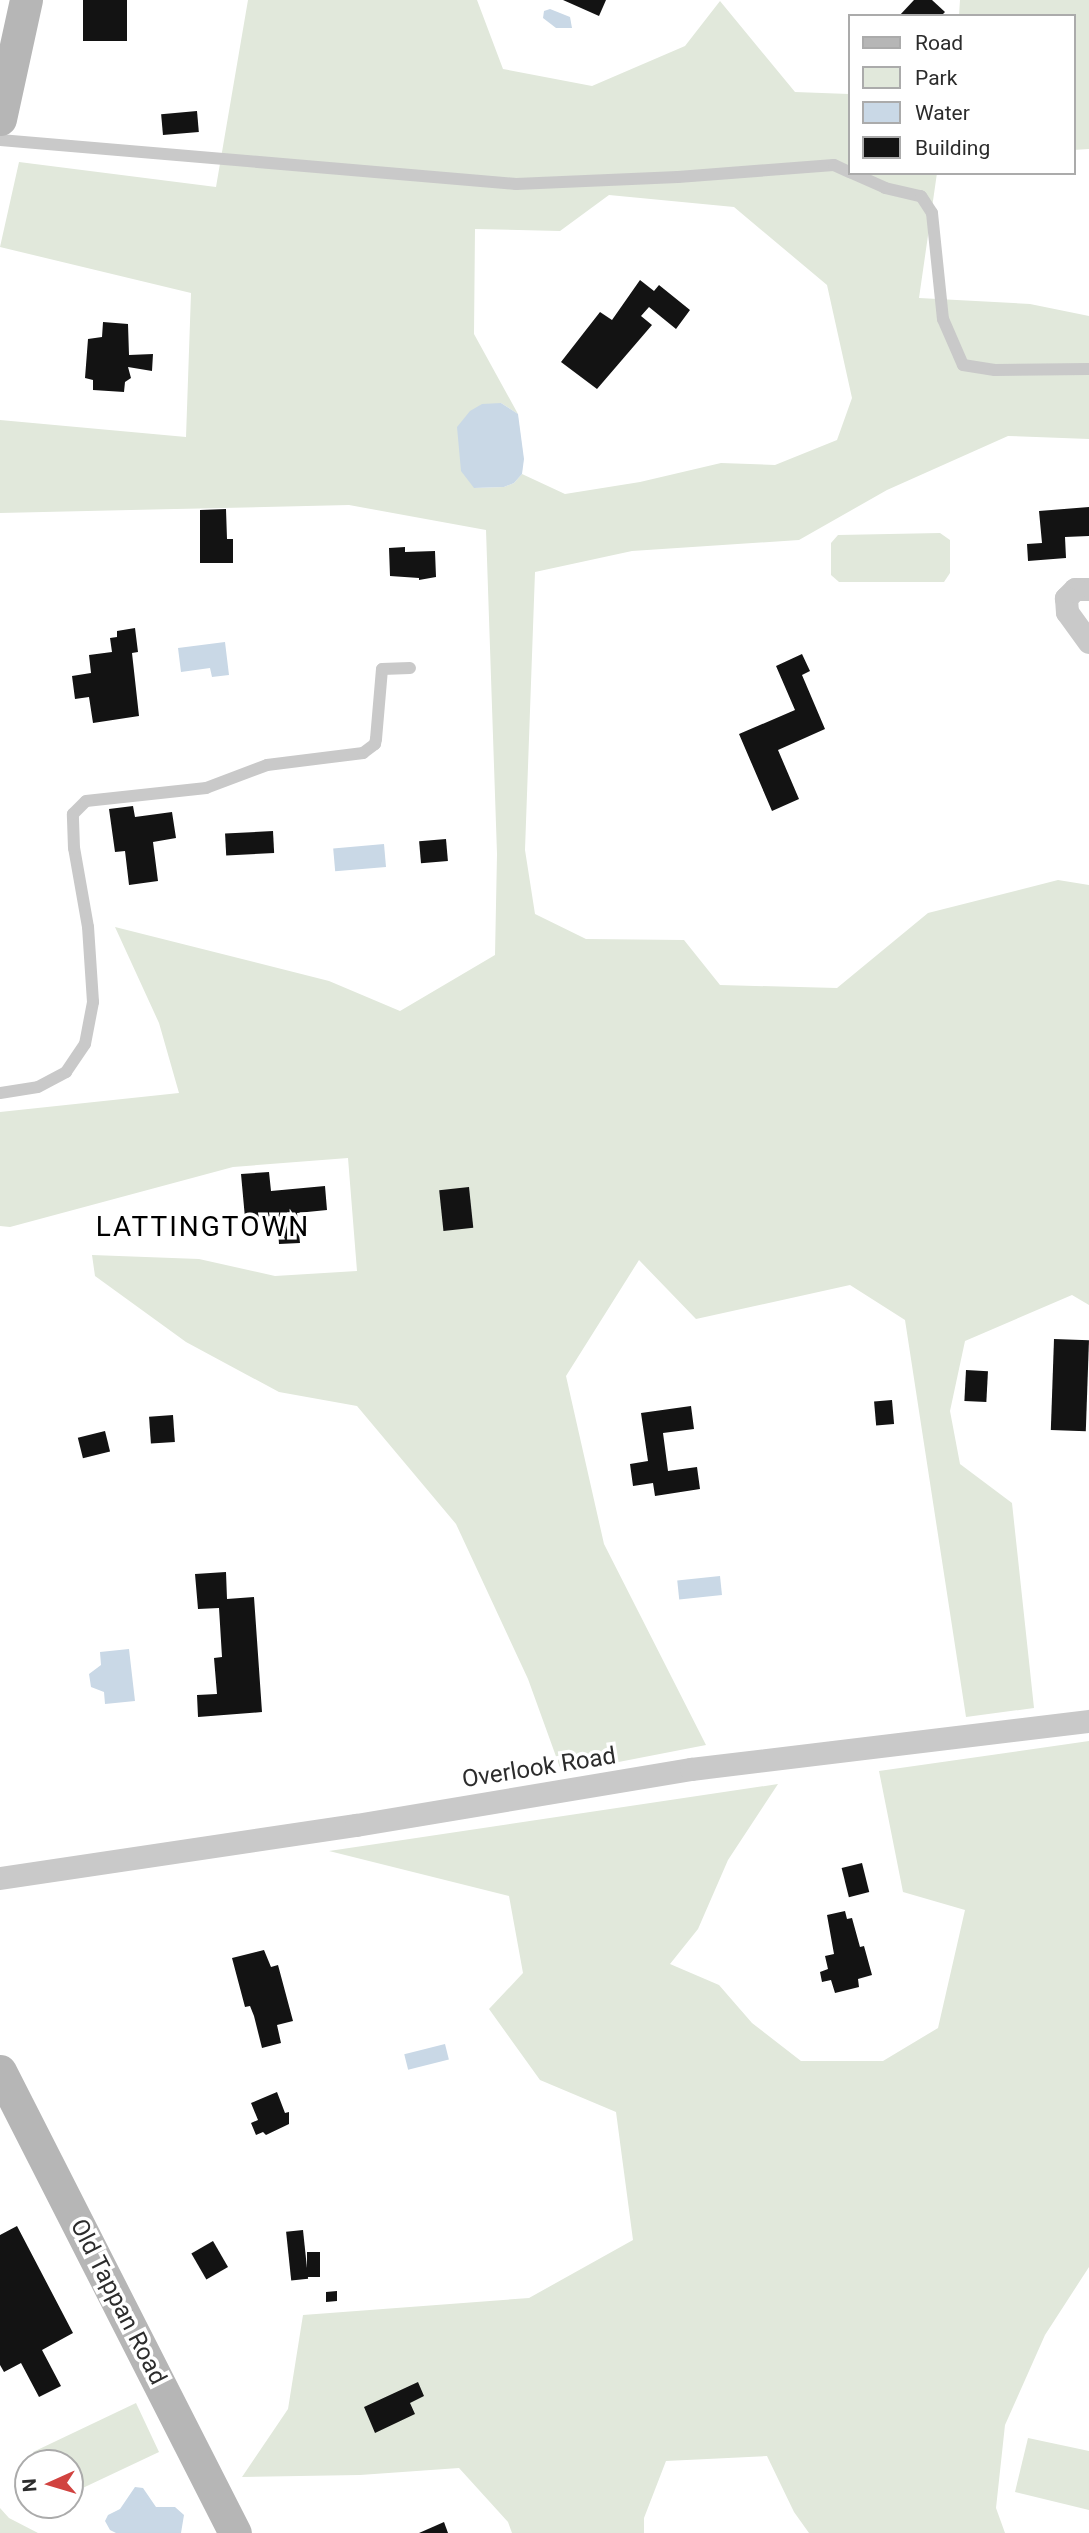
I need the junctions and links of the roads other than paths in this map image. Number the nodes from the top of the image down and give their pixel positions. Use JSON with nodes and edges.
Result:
{"nodes":[{"id":1,"x":26,"y":0,"type":"edge"},
{"id":2,"x":0,"y":119,"type":"edge"},
{"id":3,"x":0,"y":140,"type":"edge"},
{"id":4,"x":848,"y":172,"type":"edge"},
{"id":5,"x":856,"y":175,"type":"edge"},
{"id":6,"x":1089,"y":369,"type":"edge"},
{"id":7,"x":1089,"y":589,"type":"edge"},
{"id":8,"x":1089,"y":642,"type":"edge"},
{"id":9,"x":410,"y":668,"type":"dead end"},
{"id":10,"x":0,"y":1093,"type":"edge"},
{"id":11,"x":1089,"y":1721,"type":"edge"},
{"id":12,"x":0,"y":1878,"type":"edge"},
{"id":13,"x":0,"y":2071,"type":"edge"},
{"id":14,"x":235,"y":2533,"type":"edge"}],
"edges":[{"from":1,"to":2,"type":"street"},
{"from":3,"to":4,"type":"lane"},
{"from":5,"to":6,"type":"lane"},
{"from":7,"to":8,"type":"street"},
{"from":9,"to":10,"type":"lane"},
{"from":11,"to":12,"type":"street","name":"Overlook Road"},
{"from":13,"to":14,"type":"street","name":"Old Tappan Road"}]}
